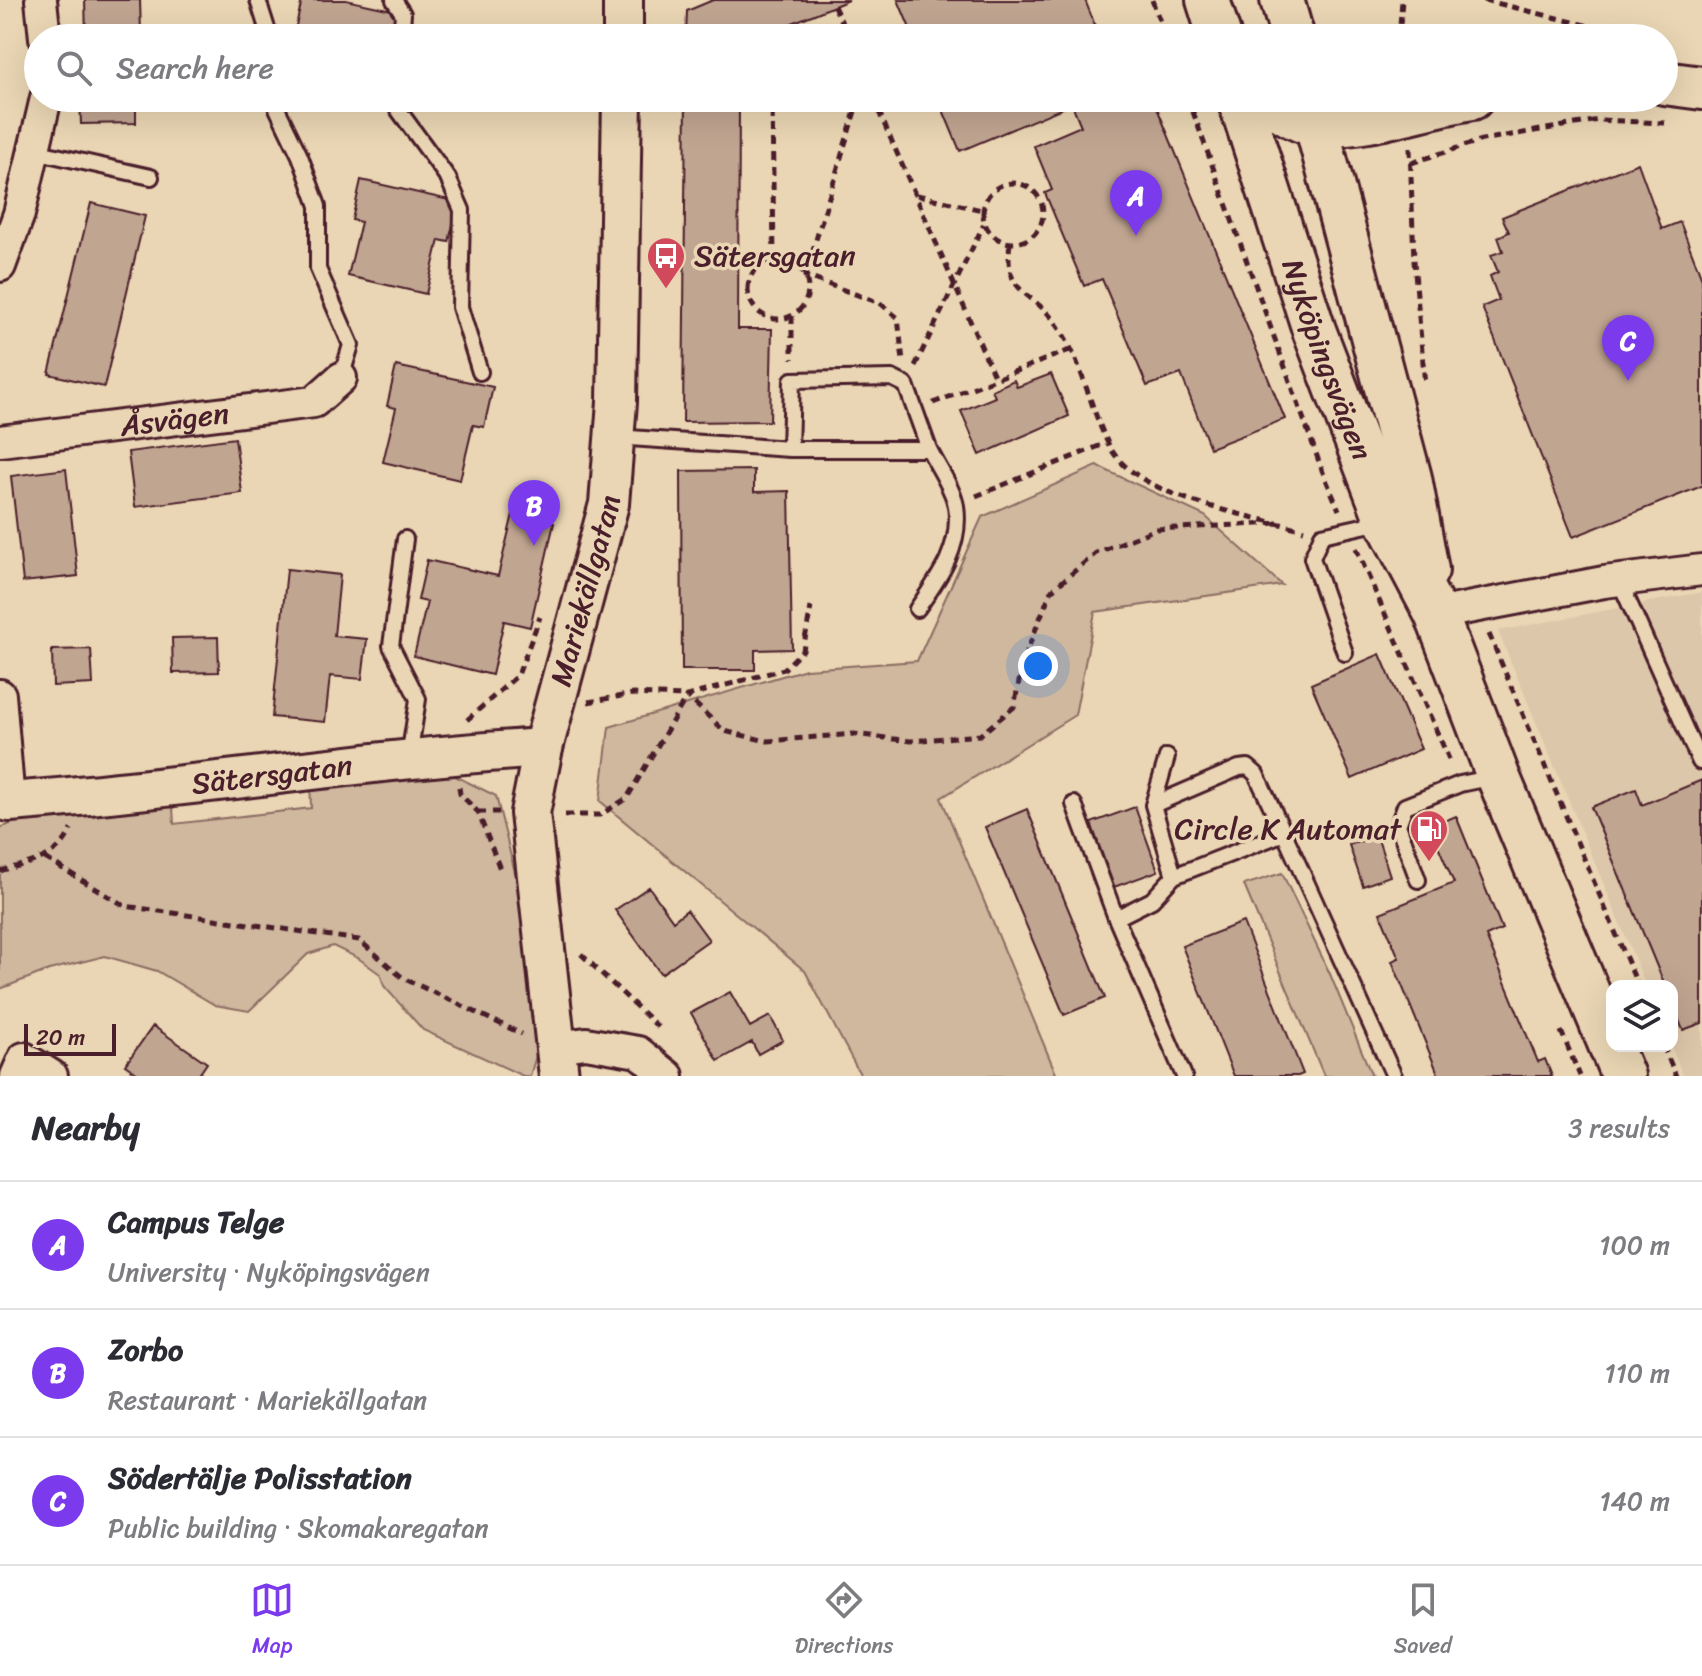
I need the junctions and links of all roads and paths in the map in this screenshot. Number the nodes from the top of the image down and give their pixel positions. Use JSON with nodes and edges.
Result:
{"nodes":[{"id":1,"x":41,"y":0,"type":"edge"},
{"id":2,"x":258,"y":0,"type":"edge"},
{"id":3,"x":394,"y":0,"type":"edge"},
{"id":4,"x":623,"y":0,"type":"edge"},
{"id":5,"x":1152,"y":0,"type":"edge"},
{"id":6,"x":1208,"y":0,"type":"edge"},
{"id":7,"x":1282,"y":0,"type":"edge"},
{"id":8,"x":1402,"y":0,"type":"edge"},
{"id":9,"x":1484,"y":0,"type":"edge"},
{"id":10,"x":834,"y":6,"type":"dead end"},
{"id":11,"x":44,"y":24,"type":"edge"},
{"id":12,"x":266,"y":24,"type":"edge"},
{"id":13,"x":402,"y":24,"type":"edge"},
{"id":14,"x":623,"y":24,"type":"edge"},
{"id":15,"x":842,"y":24,"type":"edge"},
{"id":16,"x":1161,"y":24,"type":"edge"},
{"id":17,"x":1216,"y":24,"type":"edge"},
{"id":18,"x":1289,"y":24,"type":"edge"},
{"id":19,"x":1400,"y":24,"type":"edge"},
{"id":20,"x":1581,"y":24,"type":"edge"},
{"id":21,"x":1702,"y":88,"type":"edge"},
{"id":22,"x":1678,"y":98,"type":"edge"},
{"id":23,"x":43,"y":112,"type":"edge"},
{"id":24,"x":279,"y":112,"type":"edge"},
{"id":25,"x":400,"y":112,"type":"edge"},
{"id":26,"x":622,"y":112,"type":"edge"},
{"id":27,"x":772,"y":112,"type":"edge"},
{"id":28,"x":855,"y":112,"type":"edge"},
{"id":29,"x":879,"y":112,"type":"edge"},
{"id":30,"x":1193,"y":112,"type":"edge"},
{"id":31,"x":1243,"y":112,"type":"edge"},
{"id":32,"x":1283,"y":112,"type":"edge"},
{"id":33,"x":1313,"y":112,"type":"edge"},
{"id":34,"x":1404,"y":112,"type":"edge"},
{"id":35,"x":1631,"y":112,"type":"edge"},
{"id":36,"x":34,"y":151,"type":"junction"},
{"id":37,"x":151,"y":177,"type":"dead end"},
{"id":38,"x":916,"y":195,"type":"junction"},
{"id":39,"x":1270,"y":199,"type":"junction"},
{"id":40,"x":982,"y":210,"type":"junction"},
{"id":41,"x":984,"y":223,"type":"junction"},
{"id":42,"x":1010,"y":243,"type":"junction"},
{"id":43,"x":774,"y":260,"type":"junction"},
{"id":44,"x":0,"y":266,"type":"edge"},
{"id":45,"x":805,"y":276,"type":"junction"},
{"id":46,"x":954,"y":284,"type":"junction"},
{"id":47,"x":792,"y":316,"type":"junction"},
{"id":48,"x":1070,"y":350,"type":"junction"},
{"id":49,"x":480,"y":372,"type":"dead end"},
{"id":50,"x":341,"y":378,"type":"joint"},
{"id":51,"x":995,"y":378,"type":"junction"},
{"id":52,"x":792,"y":380,"type":"junction"},
{"id":53,"x":906,"y":385,"type":"junction"},
{"id":54,"x":1427,"y":395,"type":"dead end"},
{"id":55,"x":917,"y":410,"type":"junction"},
{"id":56,"x":614,"y":437,"type":"junction"},
{"id":57,"x":0,"y":441,"type":"edge"},
{"id":58,"x":1109,"y":442,"type":"junction"},
{"id":59,"x":790,"y":449,"type":"junction"},
{"id":60,"x":929,"y":449,"type":"junction"},
{"id":61,"x":956,"y":504,"type":"junction"},
{"id":62,"x":1384,"y":521,"type":"junction"},
{"id":63,"x":1279,"y":523,"type":"junction"},
{"id":64,"x":1322,"y":535,"type":"junction"},
{"id":65,"x":405,"y":539,"type":"dead end"},
{"id":66,"x":1702,"y":570,"type":"edge"},
{"id":67,"x":1619,"y":580,"type":"junction"},
{"id":68,"x":1478,"y":604,"type":"junction"},
{"id":69,"x":811,"y":607,"type":"dead end"},
{"id":70,"x":917,"y":609,"type":"dead end"},
{"id":71,"x":1436,"y":614,"type":"junction"},
{"id":72,"x":540,"y":616,"type":"dead end"},
{"id":73,"x":1345,"y":653,"type":"dead end"},
{"id":74,"x":0,"y":695,"type":"edge"},
{"id":75,"x":687,"y":696,"type":"junction"},
{"id":76,"x":572,"y":705,"type":"dead end"},
{"id":77,"x":543,"y":748,"type":"junction"},
{"id":78,"x":458,"y":753,"type":"junction"},
{"id":79,"x":409,"y":757,"type":"junction"},
{"id":80,"x":1167,"y":757,"type":"dead end"},
{"id":81,"x":1700,"y":762,"type":"dead end"},
{"id":82,"x":1498,"y":776,"type":"junction"},
{"id":83,"x":82,"y":797,"type":"junction"},
{"id":84,"x":4,"y":801,"type":"edge"},
{"id":85,"x":1074,"y":804,"type":"dead end"},
{"id":86,"x":1153,"y":805,"type":"junction"},
{"id":87,"x":478,"y":812,"type":"junction"},
{"id":88,"x":530,"y":813,"type":"junction"},
{"id":89,"x":1284,"y":833,"type":"junction"},
{"id":90,"x":45,"y":858,"type":"junction"},
{"id":91,"x":0,"y":871,"type":"edge"},
{"id":92,"x":1174,"y":876,"type":"junction"},
{"id":93,"x":1418,"y":880,"type":"dead end"},
{"id":94,"x":506,"y":884,"type":"dead end"},
{"id":95,"x":1116,"y":918,"type":"junction"},
{"id":96,"x":576,"y":949,"type":"dead end"},
{"id":97,"x":1635,"y":980,"type":"edge"},
{"id":98,"x":1666,"y":1052,"type":"edge"},
{"id":99,"x":548,"y":1053,"type":"edge"},
{"id":100,"x":666,"y":1074,"type":"edge"},
{"id":101,"x":16,"y":1076,"type":"edge"},
{"id":102,"x":52,"y":1076,"type":"edge"},
{"id":103,"x":1184,"y":1076,"type":"edge"},
{"id":104,"x":1394,"y":1076,"type":"edge"},
{"id":105,"x":1623,"y":1076,"type":"edge"},
{"id":106,"x":1676,"y":1076,"type":"edge"}],
"edges":[{"from":1,"to":11,"type":"street"},
{"from":2,"to":12,"type":"lane"},
{"from":3,"to":13,"type":"lane"},
{"from":4,"to":14,"type":"street"},
{"from":5,"to":16,"type":"path"},
{"from":6,"to":17,"type":"main road"},
{"from":7,"to":18,"type":"main road"},
{"from":8,"to":19,"type":"path"},
{"from":9,"to":20,"type":"path"},
{"from":10,"to":15,"type":"path"},
{"from":21,"to":22,"type":"main road"},
{"from":23,"to":36,"type":"street"},
{"from":24,"to":50,"type":"lane"},
{"from":25,"to":49,"type":"lane"},
{"from":26,"to":56,"type":"street","name":"Mariekällgatan"},
{"from":27,"to":43,"type":"path"},
{"from":28,"to":45,"type":"path"},
{"from":29,"to":38,"type":"path"},
{"from":30,"to":62,"type":"path"},
{"from":31,"to":39,"type":"main road","name":"Nyköpingsvägen"},
{"from":32,"to":33,"type":"main road"},
{"from":33,"to":34,"type":"main road"},
{"from":33,"to":39,"type":"main road"},
{"from":33,"to":62,"type":"main road","name":"Nyköpingsvägen"},
{"from":35,"to":54,"type":"path"},
{"from":36,"to":37,"type":"lane"},
{"from":36,"to":44,"type":"street"},
{"from":38,"to":40,"type":"path"},
{"from":38,"to":46,"type":"path"},
{"from":39,"to":62,"type":"main road","name":"Nyköpingsvägen"},
{"from":40,"to":41,"type":"path"},
{"from":40,"to":42,"type":"path"},
{"from":41,"to":42,"type":"path"},
{"from":41,"to":46,"type":"path"},
{"from":42,"to":48,"type":"path"},
{"from":43,"to":45,"type":"path"},
{"from":43,"to":47,"type":"path"},
{"from":45,"to":47,"type":"path"},
{"from":45,"to":53,"type":"path"},
{"from":46,"to":51,"type":"path"},
{"from":46,"to":53,"type":"path"},
{"from":47,"to":52,"type":"path"},
{"from":48,"to":51,"type":"path"},
{"from":48,"to":58,"type":"path"},
{"from":50,"to":57,"type":"street","name":"Åsvägen"},
{"from":51,"to":55,"type":"path"},
{"from":52,"to":53,"type":"lane"},
{"from":52,"to":59,"type":"lane"},
{"from":53,"to":55,"type":"lane"},
{"from":55,"to":60,"type":"lane"},
{"from":56,"to":59,"type":"lane"},
{"from":56,"to":77,"type":"street","name":"Mariekällgatan"},
{"from":58,"to":61,"type":"path"},
{"from":58,"to":63,"type":"path"},
{"from":59,"to":60,"type":"lane"},
{"from":60,"to":61,"type":"lane"},
{"from":61,"to":70,"type":"lane"},
{"from":62,"to":64,"type":"lane"},
{"from":62,"to":71,"type":"main road","name":"Nyköpingsvägen"},
{"from":63,"to":64,"type":"path"},
{"from":63,"to":75,"type":"path"},
{"from":64,"to":73,"type":"lane"},
{"from":65,"to":79,"type":"lane"},
{"from":66,"to":67,"type":"street"},
{"from":67,"to":68,"type":"street"},
{"from":67,"to":81,"type":"lane"},
{"from":68,"to":71,"type":"street"},
{"from":68,"to":97,"type":"path"},
{"from":69,"to":75,"type":"path"},
{"from":71,"to":82,"type":"main road","name":"Nyköpingsvägen"},
{"from":72,"to":78,"type":"path"},
{"from":74,"to":84,"type":"street"},
{"from":75,"to":76,"type":"path"},
{"from":75,"to":88,"type":"path"},
{"from":77,"to":78,"type":"street","name":"Sätersgatan"},
{"from":77,"to":88,"type":"street","name":"Mariekällgatan"},
{"from":78,"to":79,"type":"street","name":"Sätersgatan"},
{"from":78,"to":87,"type":"path"},
{"from":79,"to":83,"type":"street","name":"Sätersgatan"},
{"from":80,"to":86,"type":"lane"},
{"from":82,"to":93,"type":"lane"},
{"from":82,"to":105,"type":"main road","name":"Nyköpingsvägen"},
{"from":83,"to":84,"type":"street","name":"Sätersgatan"},
{"from":83,"to":90,"type":"path"},
{"from":85,"to":95,"type":"lane"},
{"from":86,"to":89,"type":"lane"},
{"from":86,"to":92,"type":"lane"},
{"from":87,"to":88,"type":"path"},
{"from":87,"to":94,"type":"path"},
{"from":88,"to":99,"type":"street","name":"Mariekällgatan"},
{"from":89,"to":92,"type":"lane"},
{"from":89,"to":104,"type":"lane"},
{"from":90,"to":91,"type":"path"},
{"from":90,"to":99,"type":"path"},
{"from":92,"to":95,"type":"lane"},
{"from":95,"to":103,"type":"lane"},
{"from":96,"to":100,"type":"path"},
{"from":98,"to":106,"type":"path"},
{"from":99,"to":100,"type":"street"},
{"from":101,"to":102,"type":"street"}]}
